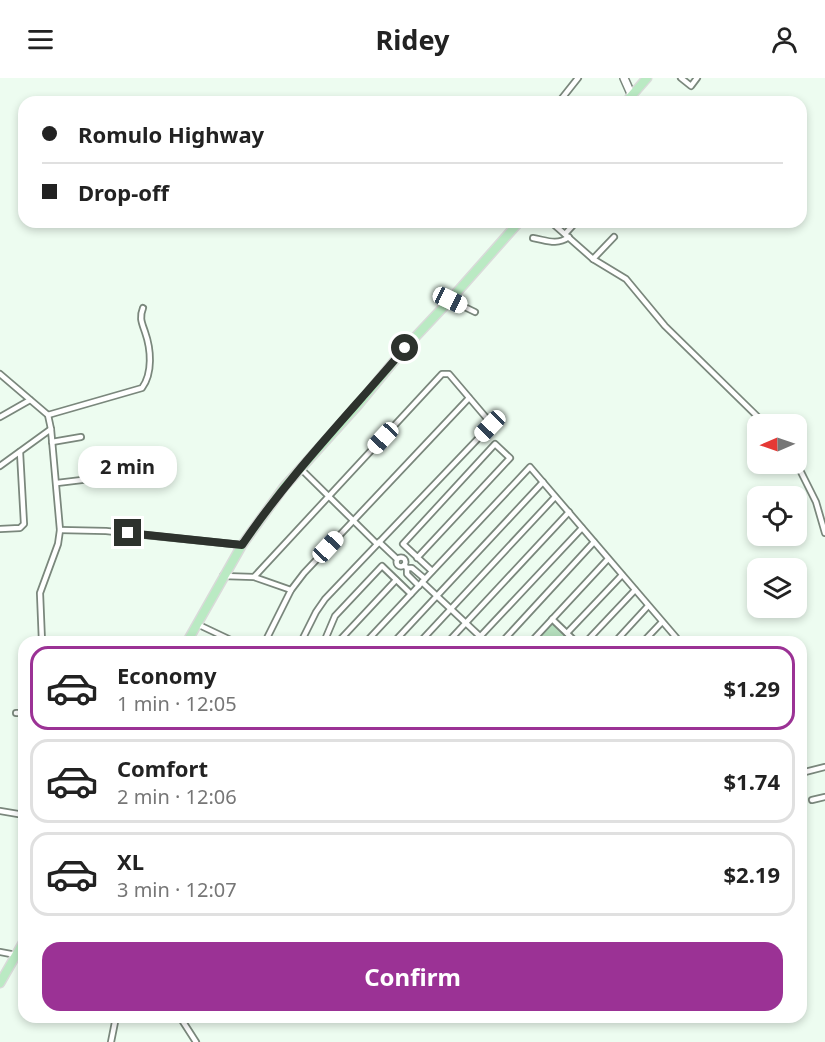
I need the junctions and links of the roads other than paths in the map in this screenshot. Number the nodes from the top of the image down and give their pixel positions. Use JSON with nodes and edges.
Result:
{"nodes":[{"id":1,"x":578,"y":78,"type":"edge"},
{"id":2,"x":624,"y":78,"type":"edge"},
{"id":3,"x":647,"y":78,"type":"edge"},
{"id":4,"x":681,"y":78,"type":"edge"},
{"id":5,"x":697,"y":78,"type":"edge"},
{"id":6,"x":564,"y":96,"type":"edge"},
{"id":7,"x":628,"y":96,"type":"edge"},
{"id":8,"x":632,"y":96,"type":"edge"},
{"id":9,"x":514,"y":228,"type":"edge"},
{"id":10,"x":558,"y":228,"type":"edge"},
{"id":11,"x":572,"y":228,"type":"edge"},
{"id":12,"x":567,"y":236,"type":"junction"},
{"id":13,"x":614,"y":237,"type":"dead end"},
{"id":14,"x":533,"y":238,"type":"dead end"},
{"id":15,"x":593,"y":259,"type":"junction"},
{"id":16,"x":450,"y":300,"type":"junction"},
{"id":17,"x":143,"y":308,"type":"dead end"},
{"id":18,"x":475,"y":312,"type":"dead end"},
{"id":19,"x":1,"y":377,"type":"edge"},
{"id":20,"x":469,"y":398,"type":"junction"},
{"id":21,"x":30,"y":400,"type":"junction"},
{"id":22,"x":755,"y":414,"type":"edge"},
{"id":23,"x":48,"y":415,"type":"junction"},
{"id":24,"x":0,"y":417,"type":"edge"},
{"id":25,"x":51,"y":429,"type":"junction"},
{"id":26,"x":81,"y":437,"type":"dead end"},
{"id":27,"x":52,"y":442,"type":"junction"},
{"id":28,"x":20,"y":452,"type":"junction"},
{"id":29,"x":0,"y":466,"type":"edge"},
{"id":30,"x":300,"y":468,"type":"junction"},
{"id":31,"x":156,"y":471,"type":"dead end"},
{"id":32,"x":802,"y":474,"type":"edge"},
{"id":33,"x":543,"y":482,"type":"junction"},
{"id":34,"x":57,"y":483,"type":"junction"},
{"id":35,"x":328,"y":496,"type":"junction"},
{"id":36,"x":555,"y":497,"type":"junction"},
{"id":37,"x":569,"y":512,"type":"junction"},
{"id":38,"x":353,"y":520,"type":"junction"},
{"id":39,"x":582,"y":528,"type":"junction"},
{"id":40,"x":0,"y":529,"type":"edge"},
{"id":41,"x":60,"y":530,"type":"junction"},
{"id":42,"x":825,"y":533,"type":"edge"},
{"id":43,"x":594,"y":542,"type":"junction"},
{"id":44,"x":378,"y":543,"type":"junction"},
{"id":45,"x":242,"y":545,"type":"junction"},
{"id":46,"x":417,"y":558,"type":"junction"},
{"id":47,"x":608,"y":559,"type":"junction"},
{"id":48,"x":406,"y":567,"type":"junction"},
{"id":49,"x":432,"y":572,"type":"junction"},
{"id":50,"x":622,"y":574,"type":"junction"},
{"id":51,"x":223,"y":576,"type":"junction"},
{"id":52,"x":254,"y":577,"type":"junction"},
{"id":53,"x":396,"y":580,"type":"junction"},
{"id":54,"x":422,"y":582,"type":"junction"},
{"id":55,"x":291,"y":590,"type":"junction"},
{"id":56,"x":635,"y":590,"type":"junction"},
{"id":57,"x":411,"y":594,"type":"junction"},
{"id":58,"x":437,"y":596,"type":"junction"},
{"id":59,"x":648,"y":606,"type":"junction"},
{"id":60,"x":451,"y":609,"type":"junction"},
{"id":61,"x":552,"y":619,"type":"junction"},
{"id":62,"x":662,"y":622,"type":"junction"},
{"id":63,"x":466,"y":623,"type":"junction"},
{"id":64,"x":196,"y":624,"type":"junction"},
{"id":65,"x":567,"y":633,"type":"junction"},
{"id":66,"x":42,"y":636,"type":"edge"},
{"id":67,"x":190,"y":636,"type":"edge"},
{"id":68,"x":218,"y":636,"type":"edge"},
{"id":69,"x":268,"y":636,"type":"edge"},
{"id":70,"x":305,"y":636,"type":"edge"},
{"id":71,"x":327,"y":636,"type":"edge"},
{"id":72,"x":344,"y":636,"type":"edge"},
{"id":73,"x":372,"y":636,"type":"edge"},
{"id":74,"x":400,"y":636,"type":"edge"},
{"id":75,"x":426,"y":636,"type":"edge"},
{"id":76,"x":454,"y":636,"type":"edge"},
{"id":77,"x":479,"y":636,"type":"edge"},
{"id":78,"x":481,"y":636,"type":"edge"},
{"id":79,"x":508,"y":636,"type":"edge"},
{"id":80,"x":536,"y":636,"type":"edge"},
{"id":81,"x":570,"y":636,"type":"edge"},
{"id":82,"x":592,"y":636,"type":"edge"},
{"id":83,"x":620,"y":636,"type":"edge"},
{"id":84,"x":649,"y":636,"type":"edge"},
{"id":85,"x":674,"y":636,"type":"edge"},
{"id":86,"x":825,"y":767,"type":"edge"},
{"id":87,"x":807,"y":771,"type":"edge"},
{"id":88,"x":825,"y":797,"type":"edge"},
{"id":89,"x":812,"y":800,"type":"dead end"},
{"id":90,"x":0,"y":811,"type":"edge"},
{"id":91,"x":18,"y":814,"type":"edge"},
{"id":92,"x":0,"y":952,"type":"edge"},
{"id":93,"x":18,"y":952,"type":"edge"},
{"id":94,"x":16,"y":955,"type":"junction"},
{"id":95,"x":0,"y":983,"type":"edge"},
{"id":96,"x":115,"y":1023,"type":"edge"},
{"id":97,"x":184,"y":1023,"type":"edge"},
{"id":98,"x":111,"y":1042,"type":"edge"},
{"id":99,"x":196,"y":1042,"type":"edge"}],
"edges":[{"from":1,"to":6,"type":"street"},
{"from":2,"to":7,"type":"main road"},
{"from":3,"to":8,"type":"highway"},
{"from":4,"to":5,"type":"street"},
{"from":9,"to":16,"type":"highway"},
{"from":10,"to":12,"type":"street"},
{"from":11,"to":12,"type":"street"},
{"from":12,"to":14,"type":"street"},
{"from":12,"to":15,"type":"street"},
{"from":13,"to":15,"type":"street"},
{"from":15,"to":22,"type":"street"},
{"from":16,"to":18,"type":"street"},
{"from":16,"to":30,"type":"highway"},
{"from":17,"to":23,"type":"street"},
{"from":19,"to":21,"type":"street"},
{"from":20,"to":35,"type":"street"},
{"from":20,"to":38,"type":"street"},
{"from":20,"to":44,"type":"street"},
{"from":21,"to":23,"type":"street"},
{"from":21,"to":24,"type":"street"},
{"from":23,"to":25,"type":"street"},
{"from":25,"to":27,"type":"street"},
{"from":25,"to":28,"type":"street"},
{"from":26,"to":27,"type":"street"},
{"from":27,"to":34,"type":"street"},
{"from":28,"to":29,"type":"street"},
{"from":28,"to":40,"type":"street"},
{"from":30,"to":35,"type":"street"},
{"from":30,"to":45,"type":"highway"},
{"from":31,"to":34,"type":"street"},
{"from":32,"to":42,"type":"street"},
{"from":33,"to":36,"type":"street"},
{"from":33,"to":49,"type":"street"},
{"from":33,"to":58,"type":"street"},
{"from":34,"to":41,"type":"street"},
{"from":35,"to":38,"type":"street"},
{"from":35,"to":52,"type":"street"},
{"from":36,"to":37,"type":"street"},
{"from":36,"to":60,"type":"street"},
{"from":37,"to":39,"type":"street"},
{"from":37,"to":63,"type":"street"},
{"from":38,"to":44,"type":"street"},
{"from":38,"to":55,"type":"street"},
{"from":39,"to":43,"type":"street"},
{"from":39,"to":78,"type":"street"},
{"from":41,"to":45,"type":"street"},
{"from":41,"to":66,"type":"street"},
{"from":43,"to":47,"type":"street"},
{"from":43,"to":79,"type":"street"},
{"from":44,"to":48,"type":"street"},
{"from":44,"to":70,"type":"street"},
{"from":45,"to":51,"type":"highway"},
{"from":46,"to":46,"type":"street"},
{"from":46,"to":49,"type":"street"},
{"from":47,"to":50,"type":"street"},
{"from":47,"to":61,"type":"street"},
{"from":48,"to":54,"type":"street"},
{"from":48,"to":54,"type":"street"},
{"from":49,"to":54,"type":"street"},
{"from":50,"to":56,"type":"street"},
{"from":50,"to":65,"type":"street"},
{"from":51,"to":52,"type":"street"},
{"from":51,"to":64,"type":"highway"},
{"from":52,"to":55,"type":"street"},
{"from":53,"to":57,"type":"street"},
{"from":53,"to":71,"type":"street"},
{"from":53,"to":72,"type":"street"},
{"from":54,"to":57,"type":"street"},
{"from":54,"to":58,"type":"street"},
{"from":55,"to":69,"type":"street"},
{"from":56,"to":59,"type":"street"},
{"from":56,"to":82,"type":"street"},
{"from":57,"to":73,"type":"street"},
{"from":58,"to":60,"type":"street"},
{"from":58,"to":74,"type":"street"},
{"from":59,"to":62,"type":"street"},
{"from":59,"to":83,"type":"street"},
{"from":60,"to":63,"type":"street"},
{"from":60,"to":75,"type":"street"},
{"from":61,"to":65,"type":"street"},
{"from":61,"to":80,"type":"street"},
{"from":62,"to":84,"type":"street"},
{"from":62,"to":85,"type":"street"},
{"from":63,"to":76,"type":"street"},
{"from":63,"to":77,"type":"street"},
{"from":64,"to":67,"type":"highway"},
{"from":64,"to":68,"type":"street"},
{"from":65,"to":81,"type":"street"},
{"from":86,"to":87,"type":"street"},
{"from":88,"to":89,"type":"street"},
{"from":90,"to":91,"type":"street"},
{"from":92,"to":94,"type":"street"},
{"from":93,"to":94,"type":"highway"},
{"from":94,"to":95,"type":"highway"},
{"from":96,"to":98,"type":"street"},
{"from":97,"to":99,"type":"street"}]}
